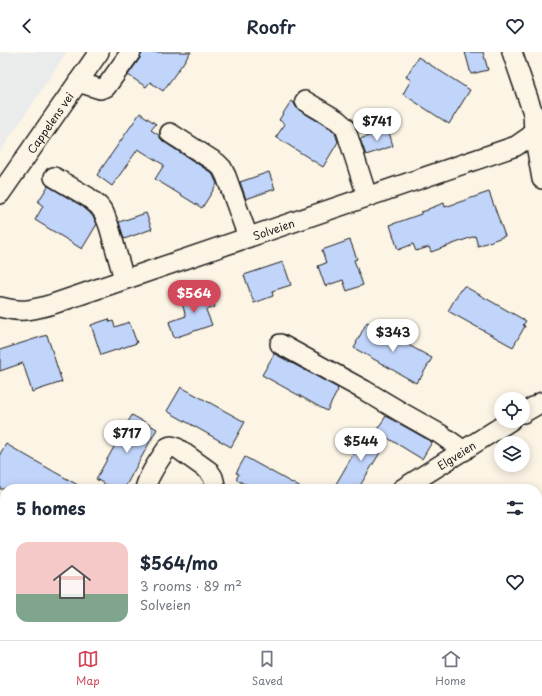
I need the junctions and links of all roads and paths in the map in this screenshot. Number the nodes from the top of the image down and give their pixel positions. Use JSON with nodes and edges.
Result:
{"nodes":[{"id":1,"x":98,"y":52,"type":"edge"},
{"id":2,"x":131,"y":52,"type":"edge"},
{"id":3,"x":512,"y":52,"type":"edge"},
{"id":4,"x":78,"y":82,"type":"junction"},
{"id":5,"x":305,"y":101,"type":"dead end"},
{"id":6,"x":538,"y":131,"type":"edge"},
{"id":7,"x":170,"y":133,"type":"dead end"},
{"id":8,"x":54,"y":177,"type":"dead end"},
{"id":9,"x":542,"y":179,"type":"edge"},
{"id":10,"x":0,"y":194,"type":"edge"},
{"id":11,"x":367,"y":196,"type":"junction"},
{"id":12,"x":248,"y":237,"type":"junction"},
{"id":13,"x":124,"y":279,"type":"junction"},
{"id":14,"x":0,"y":307,"type":"edge"},
{"id":15,"x":280,"y":344,"type":"dead end"},
{"id":16,"x":542,"y":402,"type":"edge"},
{"id":17,"x":530,"y":409,"type":"edge"},
{"id":18,"x":499,"y":428,"type":"edge"},
{"id":19,"x":464,"y":451,"type":"junction"},
{"id":20,"x":146,"y":484,"type":"edge"},
{"id":21,"x":215,"y":484,"type":"edge"},
{"id":22,"x":410,"y":484,"type":"edge"}],
"edges":[{"from":1,"to":4,"type":"street","name":"Cappelens vei"},
{"from":2,"to":4,"type":"street"},
{"from":3,"to":6,"type":"street"},
{"from":4,"to":10,"type":"street","name":"Cappelens vei"},
{"from":5,"to":11,"type":"street"},
{"from":6,"to":9,"type":"street"},
{"from":6,"to":11,"type":"street","name":"Solveien"},
{"from":7,"to":12,"type":"street"},
{"from":8,"to":13,"type":"street"},
{"from":11,"to":12,"type":"street","name":"Solveien"},
{"from":12,"to":13,"type":"street","name":"Solveien"},
{"from":13,"to":14,"type":"street","name":"Solveien"},
{"from":15,"to":19,"type":"street"},
{"from":16,"to":17,"type":"street"},
{"from":18,"to":19,"type":"street","name":"Elgveien"},
{"from":19,"to":22,"type":"street","name":"Elgveien"},
{"from":20,"to":21,"type":"street"}]}
